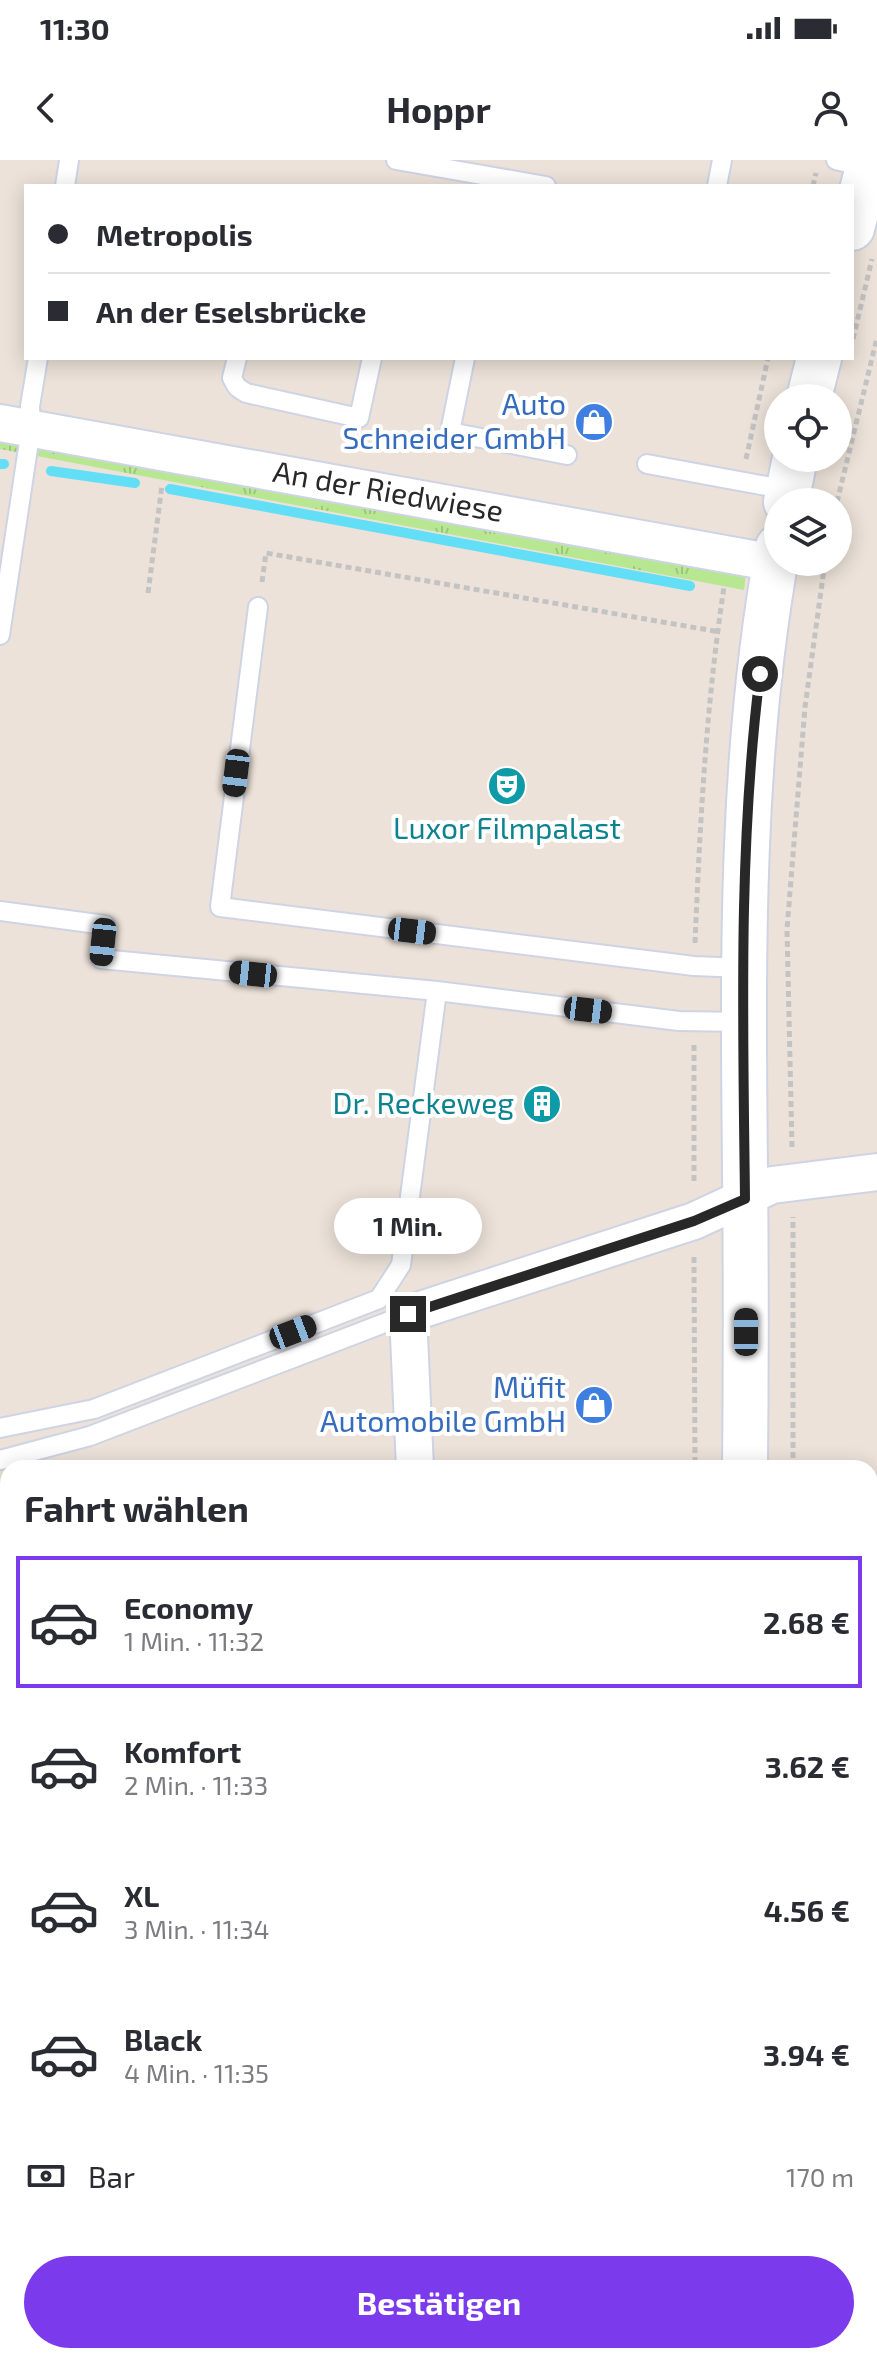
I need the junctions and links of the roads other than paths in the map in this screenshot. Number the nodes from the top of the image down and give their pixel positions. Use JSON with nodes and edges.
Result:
{"nodes":[{"id":1,"x":69,"y":160,"type":"edge"},
{"id":2,"x":396,"y":160,"type":"edge"},
{"id":3,"x":722,"y":160,"type":"edge"},
{"id":4,"x":65,"y":184,"type":"edge"},
{"id":5,"x":534,"y":184,"type":"edge"},
{"id":6,"x":717,"y":184,"type":"edge"},
{"id":7,"x":38,"y":360,"type":"edge"},
{"id":8,"x":236,"y":360,"type":"edge"},
{"id":9,"x":372,"y":360,"type":"edge"},
{"id":10,"x":465,"y":360,"type":"edge"},
{"id":11,"x":818,"y":360,"type":"edge"},
{"id":12,"x":812,"y":384,"type":"edge"},
{"id":13,"x":16,"y":426,"type":"edge"},
{"id":14,"x":567,"y":455,"type":"dead end"},
{"id":15,"x":647,"y":464,"type":"dead end"},
{"id":16,"x":790,"y":483,"type":"edge"},
{"id":17,"x":764,"y":553,"type":"edge"},
{"id":18,"x":774,"y":576,"type":"edge"},
{"id":19,"x":258,"y":607,"type":"road end"},
{"id":20,"x":0,"y":635,"type":"edge"},
{"id":21,"x":0,"y":911,"type":"edge"},
{"id":22,"x":743,"y":968,"type":"junction"},
{"id":23,"x":437,"y":991,"type":"junction"},
{"id":24,"x":743,"y":1022,"type":"junction"},
{"id":25,"x":877,"y":1172,"type":"edge"},
{"id":26,"x":745,"y":1199,"type":"junction"},
{"id":27,"x":408,"y":1314,"type":"junction"},
{"id":28,"x":0,"y":1428,"type":"edge"},
{"id":29,"x":0,"y":1460,"type":"edge"},
{"id":30,"x":415,"y":1460,"type":"edge"},
{"id":31,"x":745,"y":1460,"type":"edge"}],
"edges":[{"from":1,"to":4,"type":"lane"},
{"from":2,"to":5,"type":"lane"},
{"from":3,"to":6,"type":"lane"},
{"from":7,"to":13,"type":"lane"},
{"from":8,"to":9,"type":"lane"},
{"from":10,"to":14,"type":"lane"},
{"from":11,"to":12,"type":"street"},
{"from":13,"to":17,"type":"street","name":"An der Riedwiese"},
{"from":13,"to":20,"type":"lane"},
{"from":15,"to":16,"type":"lane"},
{"from":18,"to":22,"type":"street"},
{"from":19,"to":22,"type":"lane"},
{"from":21,"to":23,"type":"lane"},
{"from":22,"to":24,"type":"street"},
{"from":23,"to":24,"type":"lane"},
{"from":23,"to":28,"type":"lane"},
{"from":24,"to":26,"type":"street"},
{"from":25,"to":26,"type":"street"},
{"from":26,"to":27,"type":"street"},
{"from":26,"to":31,"type":"street"},
{"from":27,"to":29,"type":"lane"},
{"from":27,"to":30,"type":"street"}]}
